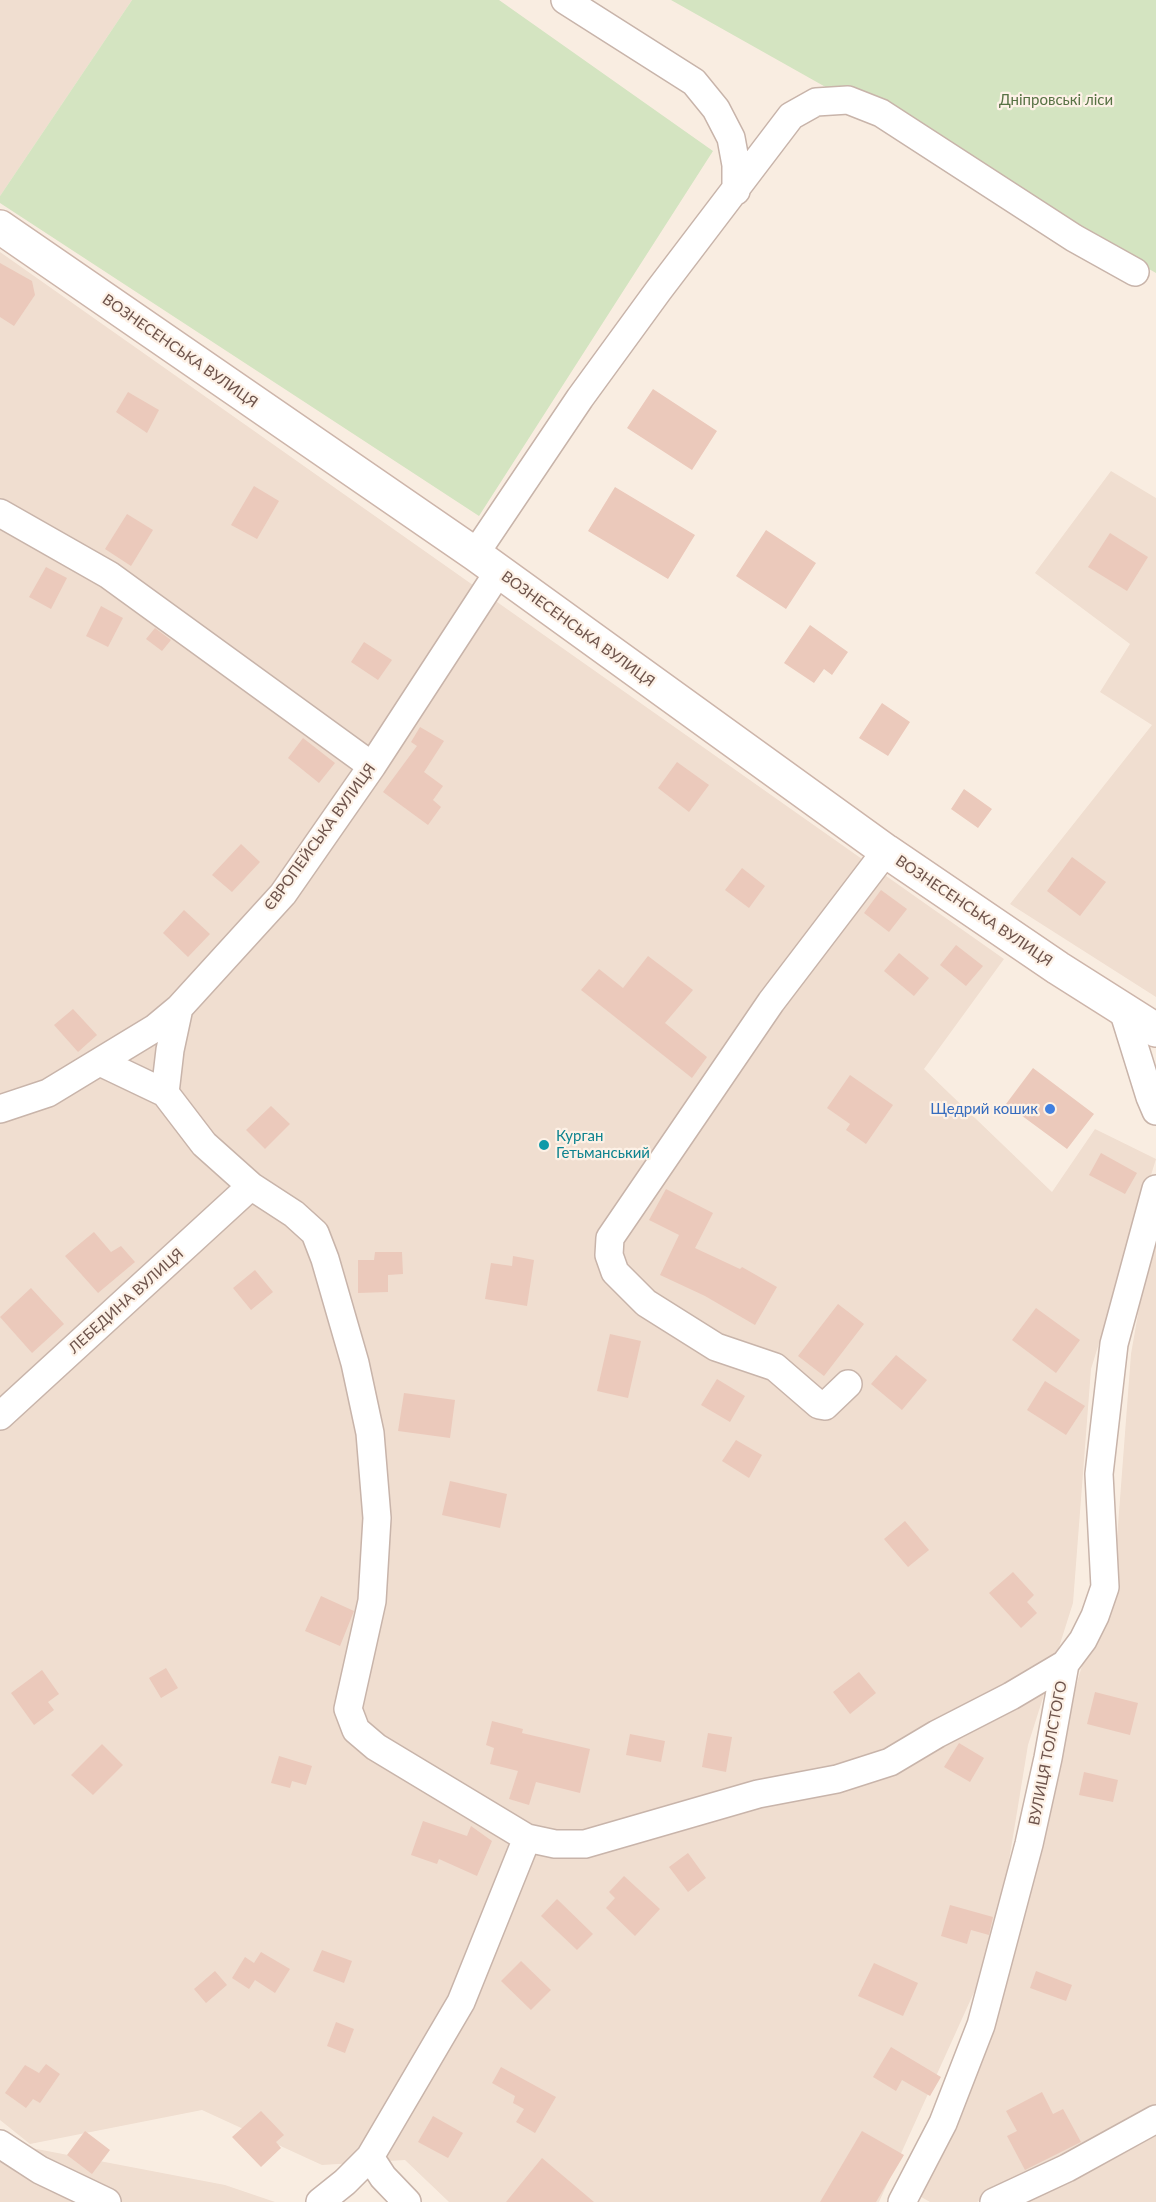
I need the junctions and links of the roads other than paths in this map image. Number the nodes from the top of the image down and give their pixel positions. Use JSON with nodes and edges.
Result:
{"nodes":[{"id":1,"x":565,"y":0,"type":"edge"},
{"id":2,"x":736,"y":191,"type":"junction"},
{"id":3,"x":0,"y":227,"type":"edge"},
{"id":4,"x":1135,"y":272,"type":"dead end"},
{"id":5,"x":0,"y":513,"type":"edge"},
{"id":6,"x":487,"y":563,"type":"junction"},
{"id":7,"x":372,"y":766,"type":"junction"},
{"id":8,"x":886,"y":851,"type":"junction"},
{"id":9,"x":179,"y":1008,"type":"junction"},
{"id":10,"x":1124,"y":1010,"type":"junction"},
{"id":11,"x":1156,"y":1030,"type":"edge"},
{"id":12,"x":100,"y":1062,"type":"junction"},
{"id":13,"x":165,"y":1093,"type":"junction"},
{"id":14,"x":0,"y":1109,"type":"edge"},
{"id":15,"x":1156,"y":1111,"type":"edge"},
{"id":16,"x":251,"y":1186,"type":"junction"},
{"id":17,"x":1156,"y":1189,"type":"edge"},
{"id":18,"x":848,"y":1384,"type":"dead end"},
{"id":19,"x":0,"y":1416,"type":"edge"},
{"id":20,"x":1065,"y":1664,"type":"junction"},
{"id":21,"x":528,"y":1838,"type":"junction"},
{"id":22,"x":1156,"y":2119,"type":"edge"},
{"id":23,"x":0,"y":2144,"type":"edge"},
{"id":24,"x":370,"y":2157,"type":"junction"},
{"id":25,"x":106,"y":2202,"type":"edge"},
{"id":26,"x":320,"y":2202,"type":"edge"},
{"id":27,"x":395,"y":2202,"type":"edge"},
{"id":28,"x":407,"y":2202,"type":"edge"},
{"id":29,"x":902,"y":2202,"type":"edge"},
{"id":30,"x":994,"y":2202,"type":"edge"}],
"edges":[{"from":1,"to":2,"type":"street"},
{"from":2,"to":4,"type":"street","name":"ЄВРОПЕЙСЬКА ВУЛИЦЯ"},
{"from":2,"to":6,"type":"street","name":"ЄВРОПЕЙСЬКА ВУЛИЦЯ"},
{"from":3,"to":6,"type":"main road","name":"ВОЗНЕСЕНСЬКА ВУЛИЦЯ"},
{"from":5,"to":7,"type":"street"},
{"from":6,"to":7,"type":"street","name":"ЄВРОПЕЙСЬКА ВУЛИЦЯ"},
{"from":6,"to":8,"type":"main road","name":"ВОЗНЕСЕНСЬКА ВУЛИЦЯ"},
{"from":7,"to":9,"type":"street","name":"ЄВРОПЕЙСЬКА ВУЛИЦЯ"},
{"from":8,"to":10,"type":"main road","name":"ВОЗНЕСЕНСЬКА ВУЛИЦЯ"},
{"from":8,"to":18,"type":"street"},
{"from":9,"to":12,"type":"street","name":"ЄВРОПЕЙСЬКА ВУЛИЦЯ"},
{"from":9,"to":13,"type":"street"},
{"from":10,"to":11,"type":"main road","name":"ВОЗНЕСЕНСЬКА ВУЛИЦЯ"},
{"from":10,"to":15,"type":"street"},
{"from":12,"to":13,"type":"street"},
{"from":12,"to":14,"type":"street","name":"ЄВРОПЕЙСЬКА ВУЛИЦЯ"},
{"from":13,"to":16,"type":"street"},
{"from":16,"to":19,"type":"street","name":"ЛЕБЕДИНА ВУЛИЦЯ"},
{"from":16,"to":21,"type":"street"},
{"from":17,"to":20,"type":"street","name":"ВУЛИЦЯ ТОЛСТОГО"},
{"from":20,"to":21,"type":"street"},
{"from":20,"to":29,"type":"street","name":"ВУЛИЦЯ ТОЛСТОГО"},
{"from":21,"to":24,"type":"street"},
{"from":22,"to":30,"type":"street"},
{"from":23,"to":25,"type":"street"},
{"from":24,"to":26,"type":"street"},
{"from":24,"to":28,"type":"street"},
{"from":27,"to":28,"type":"street"}]}
